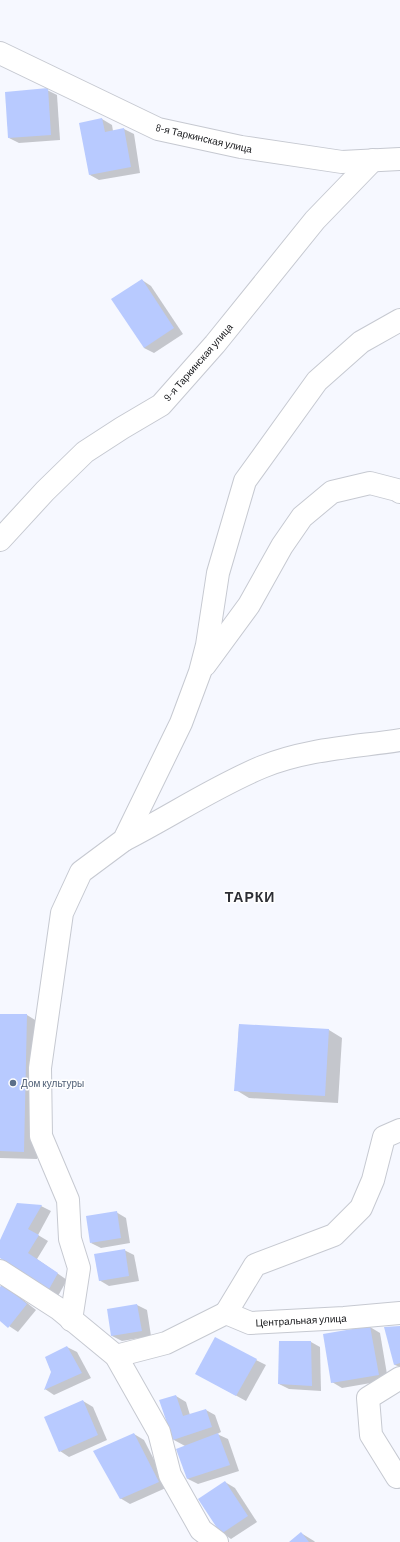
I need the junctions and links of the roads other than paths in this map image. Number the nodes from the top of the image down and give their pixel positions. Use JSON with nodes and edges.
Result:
{"nodes":[{"id":1,"x":0,"y":53,"type":"edge"},
{"id":2,"x":400,"y":159,"type":"edge"},
{"id":3,"x":373,"y":160,"type":"junction"},
{"id":4,"x":400,"y":320,"type":"edge"},
{"id":5,"x":400,"y":492,"type":"edge"},
{"id":6,"x":0,"y":540,"type":"edge"},
{"id":7,"x":200,"y":672,"type":"junction"},
{"id":8,"x":400,"y":740,"type":"edge"},
{"id":9,"x":124,"y":840,"type":"junction"},
{"id":10,"x":400,"y":1130,"type":"edge"},
{"id":11,"x":0,"y":1271,"type":"edge"},
{"id":12,"x":226,"y":1313,"type":"junction"},
{"id":13,"x":400,"y":1313,"type":"edge"},
{"id":14,"x":71,"y":1320,"type":"junction"},
{"id":15,"x":116,"y":1356,"type":"junction"},
{"id":16,"x":400,"y":1378,"type":"edge"},
{"id":17,"x":400,"y":1474,"type":"edge"},
{"id":18,"x":217,"y":1542,"type":"edge"}],
"edges":[{"from":1,"to":3,"type":"street","name":"8-я Таркинская улица"},
{"from":2,"to":3,"type":"street","name":"8-я Таркинская улица"},
{"from":3,"to":6,"type":"street","name":"9-я Таркинская улица"},
{"from":4,"to":7,"type":"street"},
{"from":5,"to":7,"type":"street"},
{"from":7,"to":9,"type":"street"},
{"from":8,"to":9,"type":"street"},
{"from":9,"to":14,"type":"street"},
{"from":10,"to":12,"type":"street"},
{"from":11,"to":14,"type":"street"},
{"from":12,"to":13,"type":"street","name":"Центральная улица"},
{"from":12,"to":15,"type":"street"},
{"from":14,"to":15,"type":"street"},
{"from":15,"to":18,"type":"street"},
{"from":16,"to":17,"type":"street"}]}
